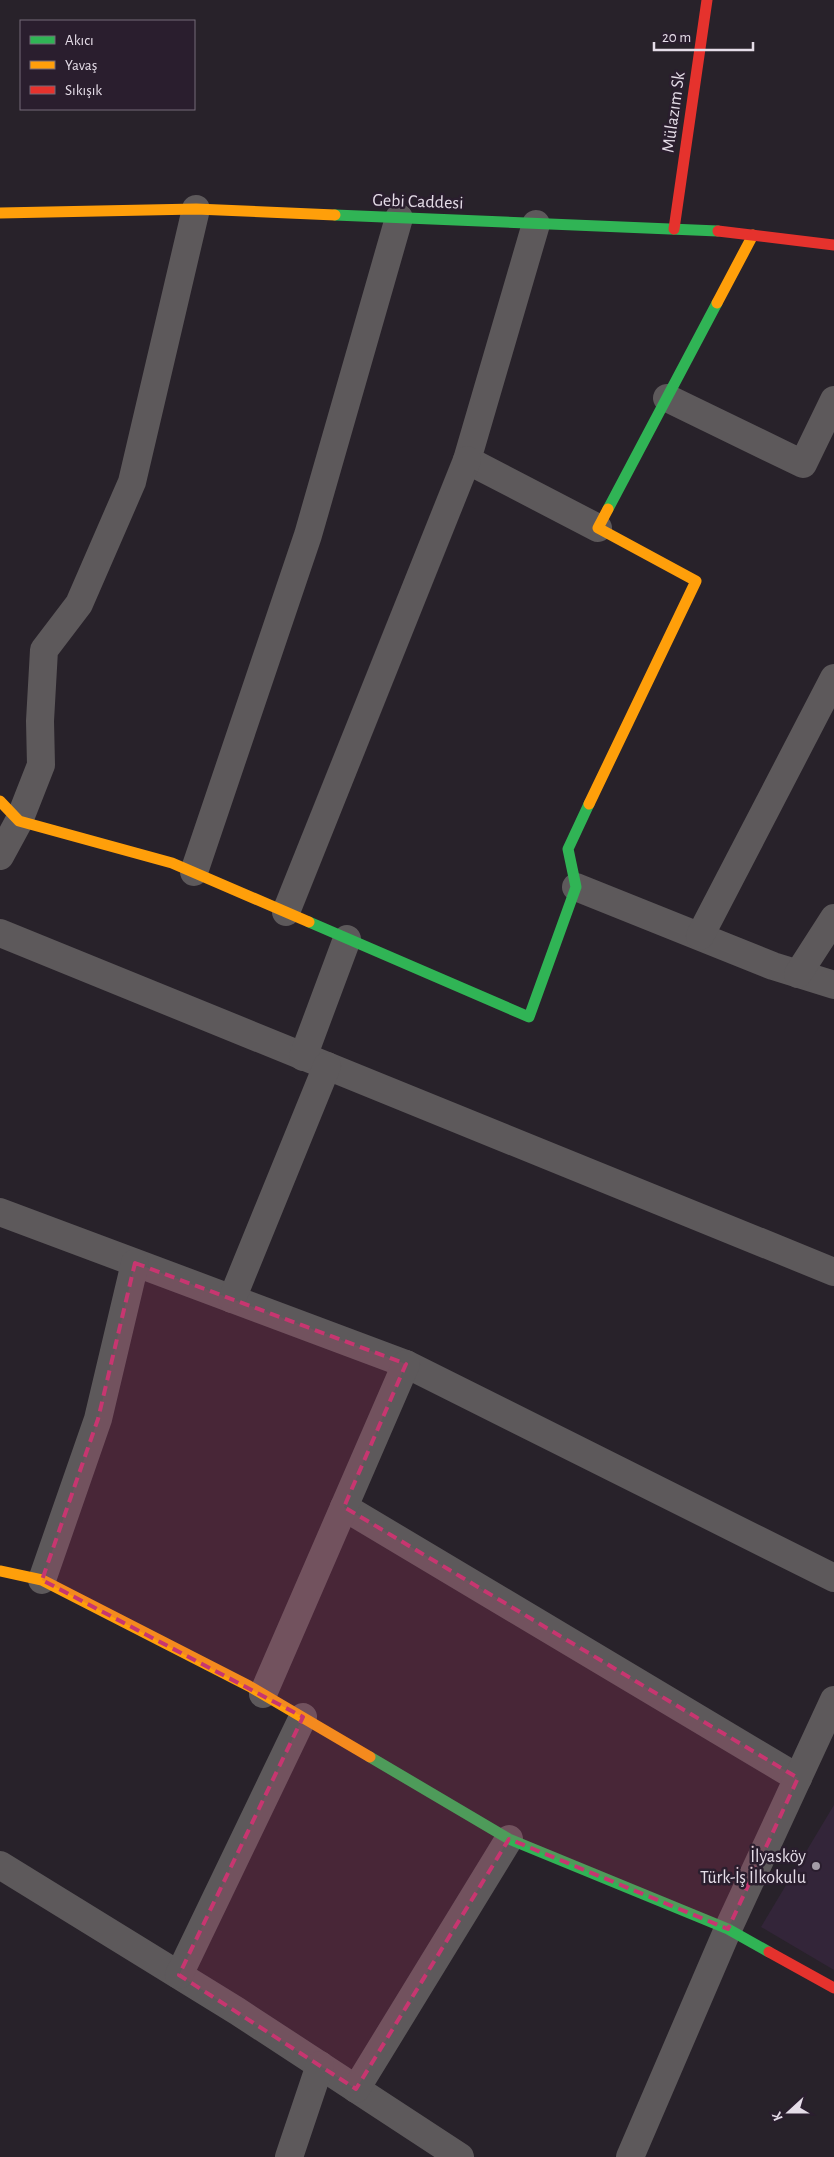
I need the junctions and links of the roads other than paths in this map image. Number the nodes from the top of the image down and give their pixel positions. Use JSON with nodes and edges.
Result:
{"nodes":[{"id":1,"x":707,"y":0,"type":"edge"},
{"id":2,"x":196,"y":209,"type":"junction"},
{"id":3,"x":0,"y":213,"type":"edge"},
{"id":4,"x":399,"y":218,"type":"junction"},
{"id":5,"x":536,"y":224,"type":"junction"},
{"id":6,"x":674,"y":229,"type":"junction"},
{"id":7,"x":753,"y":235,"type":"junction"},
{"id":8,"x":834,"y":246,"type":"edge"},
{"id":9,"x":667,"y":398,"type":"junction"},
{"id":10,"x":834,"y":400,"type":"edge"},
{"id":11,"x":467,"y":460,"type":"junction"},
{"id":12,"x":598,"y":528,"type":"junction"},
{"id":13,"x":834,"y":678,"type":"edge"},
{"id":14,"x":0,"y":802,"type":"edge"},
{"id":15,"x":19,"y":822,"type":"junction"},
{"id":16,"x":0,"y":856,"type":"edge"},
{"id":17,"x":194,"y":872,"type":"junction"},
{"id":18,"x":576,"y":887,"type":"junction"},
{"id":19,"x":286,"y":912,"type":"junction"},
{"id":20,"x":834,"y":918,"type":"edge"},
{"id":21,"x":0,"y":933,"type":"edge"},
{"id":22,"x":700,"y":936,"type":"junction"},
{"id":23,"x":347,"y":939,"type":"junction"},
{"id":24,"x":798,"y":974,"type":"junction"},
{"id":25,"x":834,"y":985,"type":"edge"},
{"id":26,"x":315,"y":1061,"type":"junction"},
{"id":27,"x":0,"y":1212,"type":"edge"},
{"id":28,"x":134,"y":1263,"type":"junction"},
{"id":29,"x":834,"y":1272,"type":"edge"},
{"id":30,"x":232,"y":1299,"type":"junction"},
{"id":31,"x":406,"y":1364,"type":"junction"},
{"id":32,"x":344,"y":1507,"type":"junction"},
{"id":33,"x":0,"y":1571,"type":"edge"},
{"id":34,"x":834,"y":1578,"type":"edge"},
{"id":35,"x":42,"y":1580,"type":"junction"},
{"id":36,"x":263,"y":1694,"type":"junction"},
{"id":37,"x":834,"y":1700,"type":"edge"},
{"id":38,"x":302,"y":1717,"type":"junction"},
{"id":39,"x":798,"y":1778,"type":"junction"},
{"id":40,"x":509,"y":1839,"type":"junction"},
{"id":41,"x":0,"y":1865,"type":"edge"},
{"id":42,"x":728,"y":1929,"type":"junction"},
{"id":43,"x":179,"y":1975,"type":"junction"},
{"id":44,"x":834,"y":1988,"type":"edge"},
{"id":45,"x":320,"y":2065,"type":"junction"},
{"id":46,"x":356,"y":2089,"type":"junction"},
{"id":47,"x":290,"y":2157,"type":"edge"},
{"id":48,"x":460,"y":2157,"type":"edge"},
{"id":49,"x":630,"y":2157,"type":"edge"}],
"edges":[{"from":1,"to":6,"type":"street","name":"Mülazım Sk"},
{"from":2,"to":3,"type":"street","name":"Gebi Caddesi"},
{"from":2,"to":4,"type":"street","name":"Gebi Caddesi"},
{"from":2,"to":15,"type":"street"},
{"from":4,"to":5,"type":"street","name":"Gebi Caddesi"},
{"from":4,"to":17,"type":"street"},
{"from":5,"to":6,"type":"street","name":"Gebi Caddesi"},
{"from":5,"to":11,"type":"street"},
{"from":6,"to":7,"type":"street","name":"Gebi Caddesi"},
{"from":7,"to":8,"type":"street","name":"Gebi Caddesi"},
{"from":7,"to":9,"type":"street"},
{"from":9,"to":10,"type":"street"},
{"from":9,"to":12,"type":"street"},
{"from":11,"to":12,"type":"street"},
{"from":11,"to":19,"type":"street"},
{"from":12,"to":18,"type":"street"},
{"from":13,"to":22,"type":"street"},
{"from":14,"to":15,"type":"street"},
{"from":15,"to":16,"type":"street"},
{"from":15,"to":17,"type":"street"},
{"from":17,"to":19,"type":"street"},
{"from":18,"to":22,"type":"street"},
{"from":18,"to":23,"type":"street"},
{"from":19,"to":23,"type":"street"},
{"from":20,"to":24,"type":"street"},
{"from":21,"to":26,"type":"street"},
{"from":22,"to":24,"type":"street"},
{"from":23,"to":26,"type":"street"},
{"from":24,"to":25,"type":"street"},
{"from":26,"to":29,"type":"street"},
{"from":26,"to":30,"type":"street"},
{"from":27,"to":28,"type":"street"},
{"from":28,"to":30,"type":"street"},
{"from":28,"to":35,"type":"street"},
{"from":30,"to":31,"type":"street"},
{"from":31,"to":32,"type":"street"},
{"from":31,"to":34,"type":"street"},
{"from":32,"to":36,"type":"street"},
{"from":32,"to":39,"type":"street"},
{"from":33,"to":35,"type":"street"},
{"from":35,"to":36,"type":"street"},
{"from":36,"to":38,"type":"street"},
{"from":37,"to":39,"type":"street"},
{"from":38,"to":40,"type":"street"},
{"from":38,"to":43,"type":"street"},
{"from":39,"to":42,"type":"street"},
{"from":40,"to":42,"type":"street"},
{"from":40,"to":46,"type":"street"},
{"from":41,"to":43,"type":"street"},
{"from":42,"to":44,"type":"street"},
{"from":42,"to":49,"type":"street"},
{"from":43,"to":45,"type":"street"},
{"from":45,"to":46,"type":"street"},
{"from":45,"to":47,"type":"street"},
{"from":46,"to":48,"type":"street"}]}
